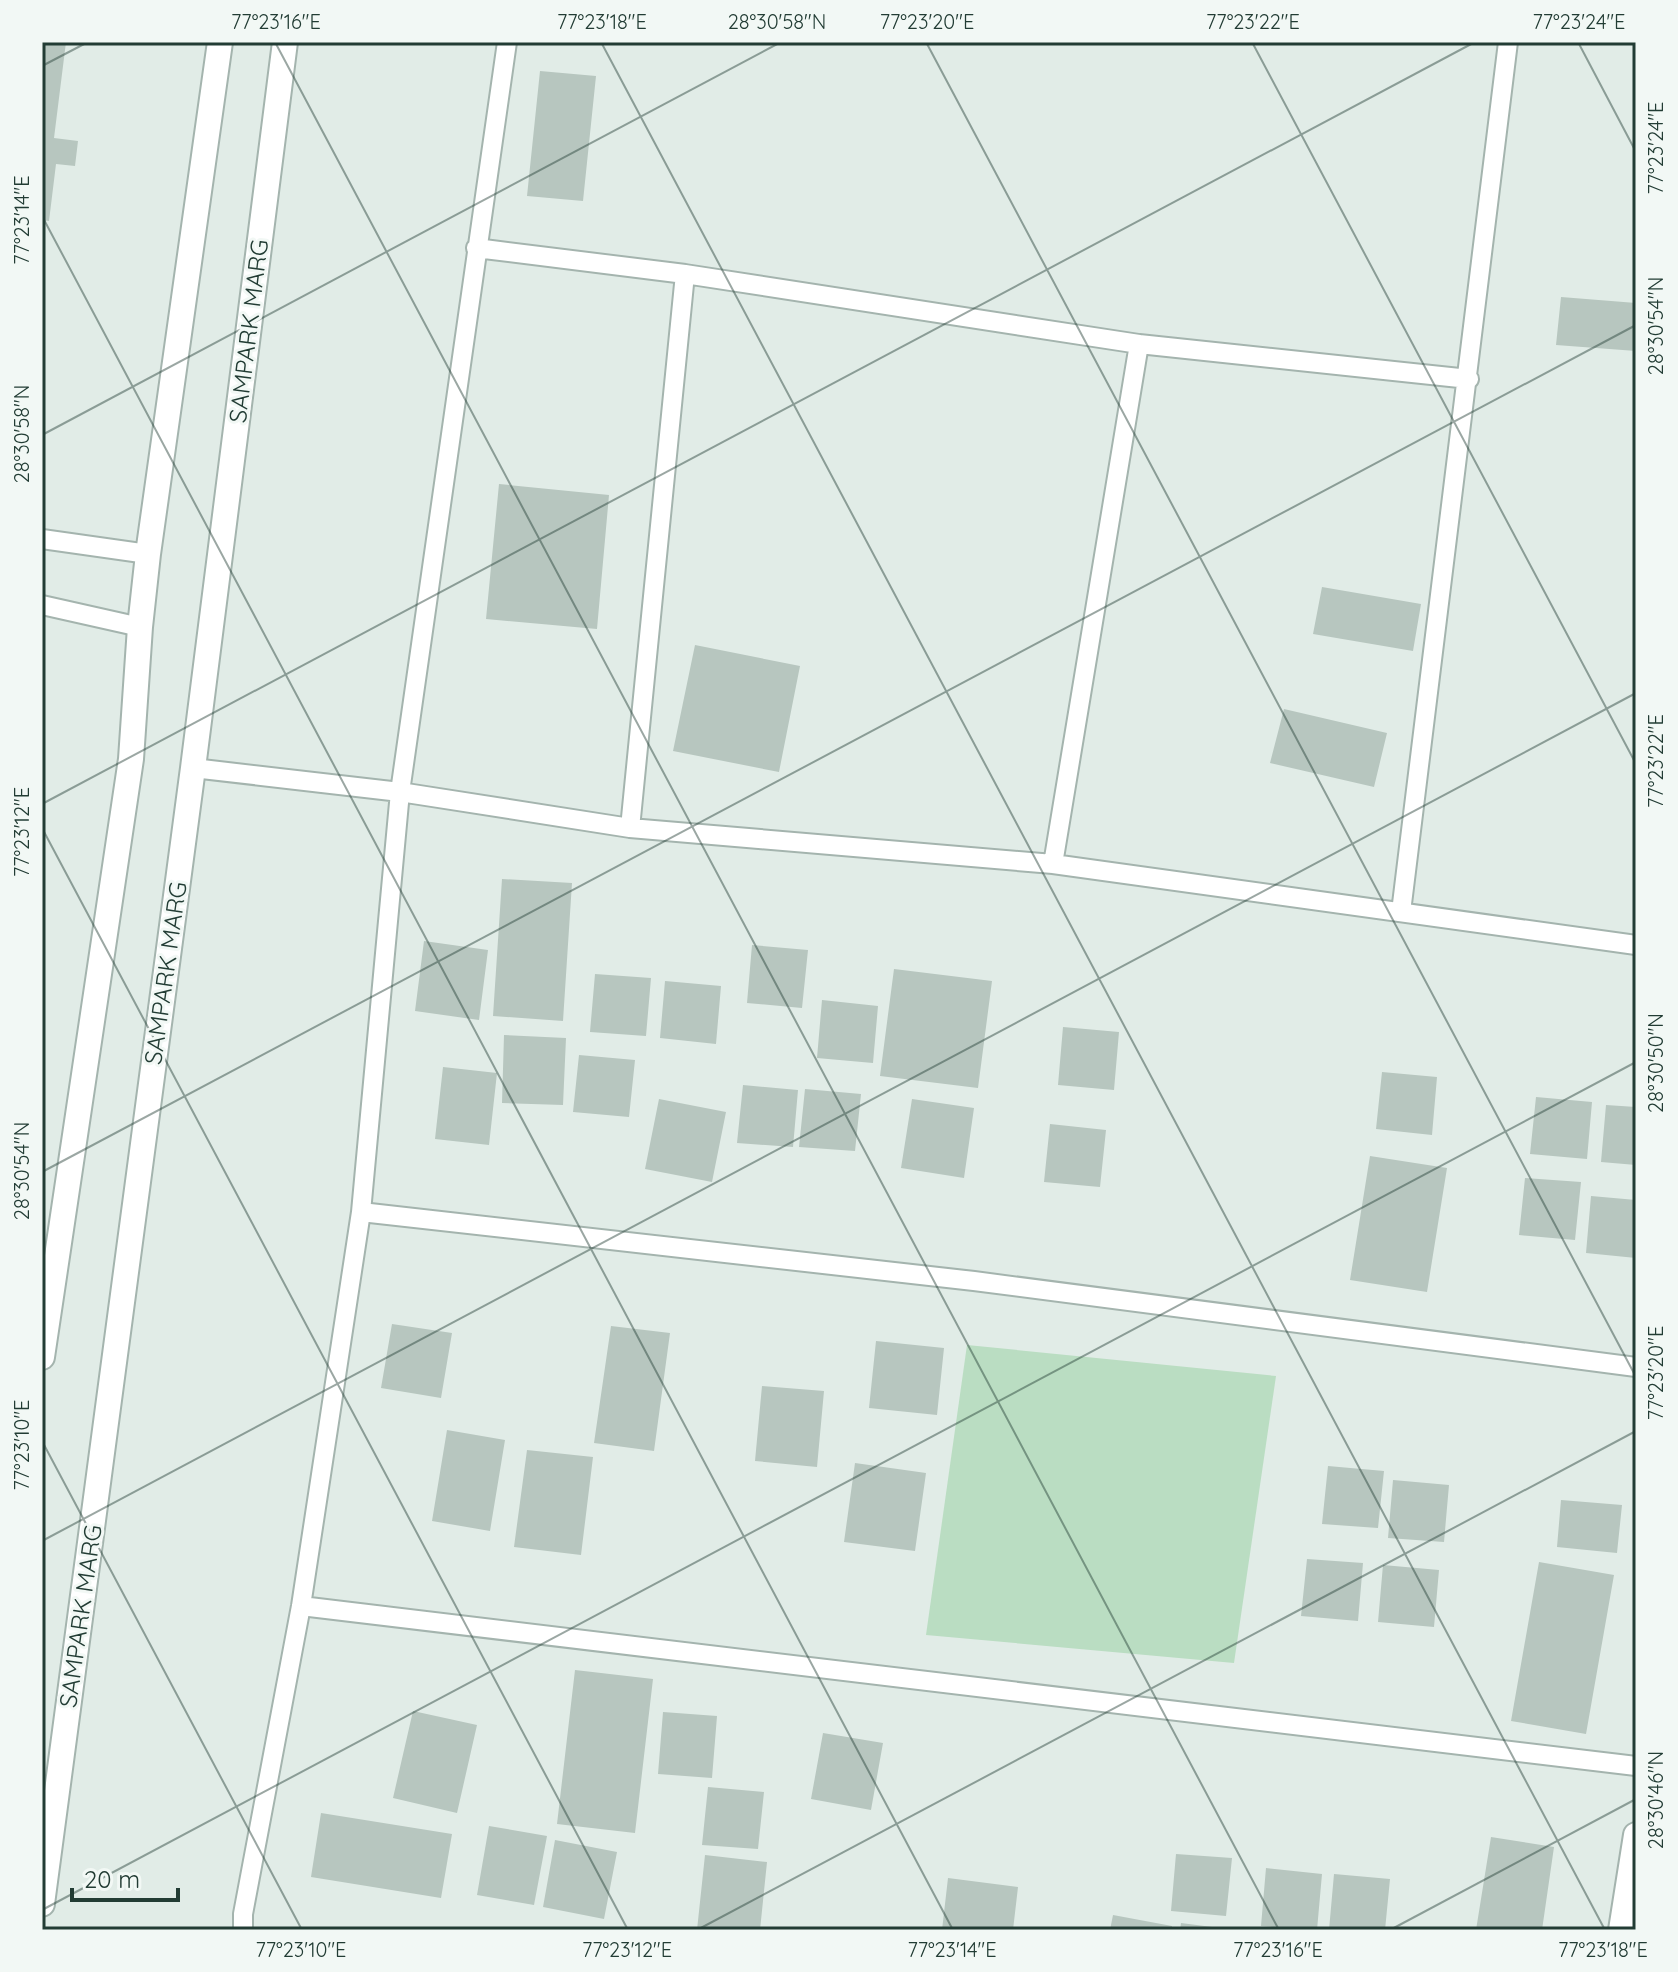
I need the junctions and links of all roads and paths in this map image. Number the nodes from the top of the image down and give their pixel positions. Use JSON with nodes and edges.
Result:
{"nodes":[{"id":1,"x":220,"y":42,"type":"edge"},
{"id":2,"x":285,"y":42,"type":"edge"},
{"id":3,"x":507,"y":42,"type":"edge"},
{"id":4,"x":1508,"y":42,"type":"edge"},
{"id":5,"x":476,"y":248,"type":"junction"},
{"id":6,"x":685,"y":274,"type":"junction"},
{"id":7,"x":1139,"y":344,"type":"junction"},
{"id":8,"x":1469,"y":379,"type":"junction"},
{"id":9,"x":42,"y":539,"type":"edge"},
{"id":10,"x":148,"y":554,"type":"junction"},
{"id":11,"x":42,"y":605,"type":"edge"},
{"id":12,"x":140,"y":627,"type":"junction"},
{"id":13,"x":193,"y":768,"type":"junction"},
{"id":14,"x":400,"y":792,"type":"junction"},
{"id":15,"x":630,"y":828,"type":"junction"},
{"id":16,"x":1053,"y":864,"type":"junction"},
{"id":17,"x":1401,"y":912,"type":"junction"},
{"id":18,"x":1636,"y":945,"type":"edge"},
{"id":19,"x":361,"y":1212,"type":"junction"},
{"id":20,"x":42,"y":1357,"type":"edge"},
{"id":21,"x":1636,"y":1367,"type":"edge"},
{"id":22,"x":301,"y":1606,"type":"junction"},
{"id":23,"x":1636,"y":1766,"type":"edge"},
{"id":24,"x":1636,"y":1835,"type":"edge"},
{"id":25,"x":42,"y":1904,"type":"edge"},
{"id":26,"x":243,"y":1930,"type":"edge"},
{"id":27,"x":1621,"y":1930,"type":"edge"}],
"edges":[{"from":1,"to":10,"type":"street"},
{"from":2,"to":13,"type":"street","name":"SAMPARK MARG"},
{"from":3,"to":5,"type":"lane"},
{"from":4,"to":8,"type":"lane"},
{"from":5,"to":6,"type":"lane"},
{"from":5,"to":14,"type":"lane"},
{"from":6,"to":7,"type":"lane"},
{"from":6,"to":15,"type":"lane"},
{"from":7,"to":8,"type":"lane"},
{"from":7,"to":16,"type":"lane"},
{"from":8,"to":17,"type":"lane"},
{"from":9,"to":10,"type":"lane"},
{"from":10,"to":12,"type":"street"},
{"from":11,"to":12,"type":"lane"},
{"from":12,"to":20,"type":"street"},
{"from":13,"to":14,"type":"lane"},
{"from":13,"to":25,"type":"street","name":"SAMPARK MARG"},
{"from":14,"to":15,"type":"lane"},
{"from":14,"to":19,"type":"lane"},
{"from":15,"to":16,"type":"lane"},
{"from":16,"to":17,"type":"lane"},
{"from":17,"to":18,"type":"lane"},
{"from":19,"to":21,"type":"lane"},
{"from":19,"to":22,"type":"lane"},
{"from":22,"to":23,"type":"lane"},
{"from":22,"to":26,"type":"lane"},
{"from":24,"to":27,"type":"street"}]}
